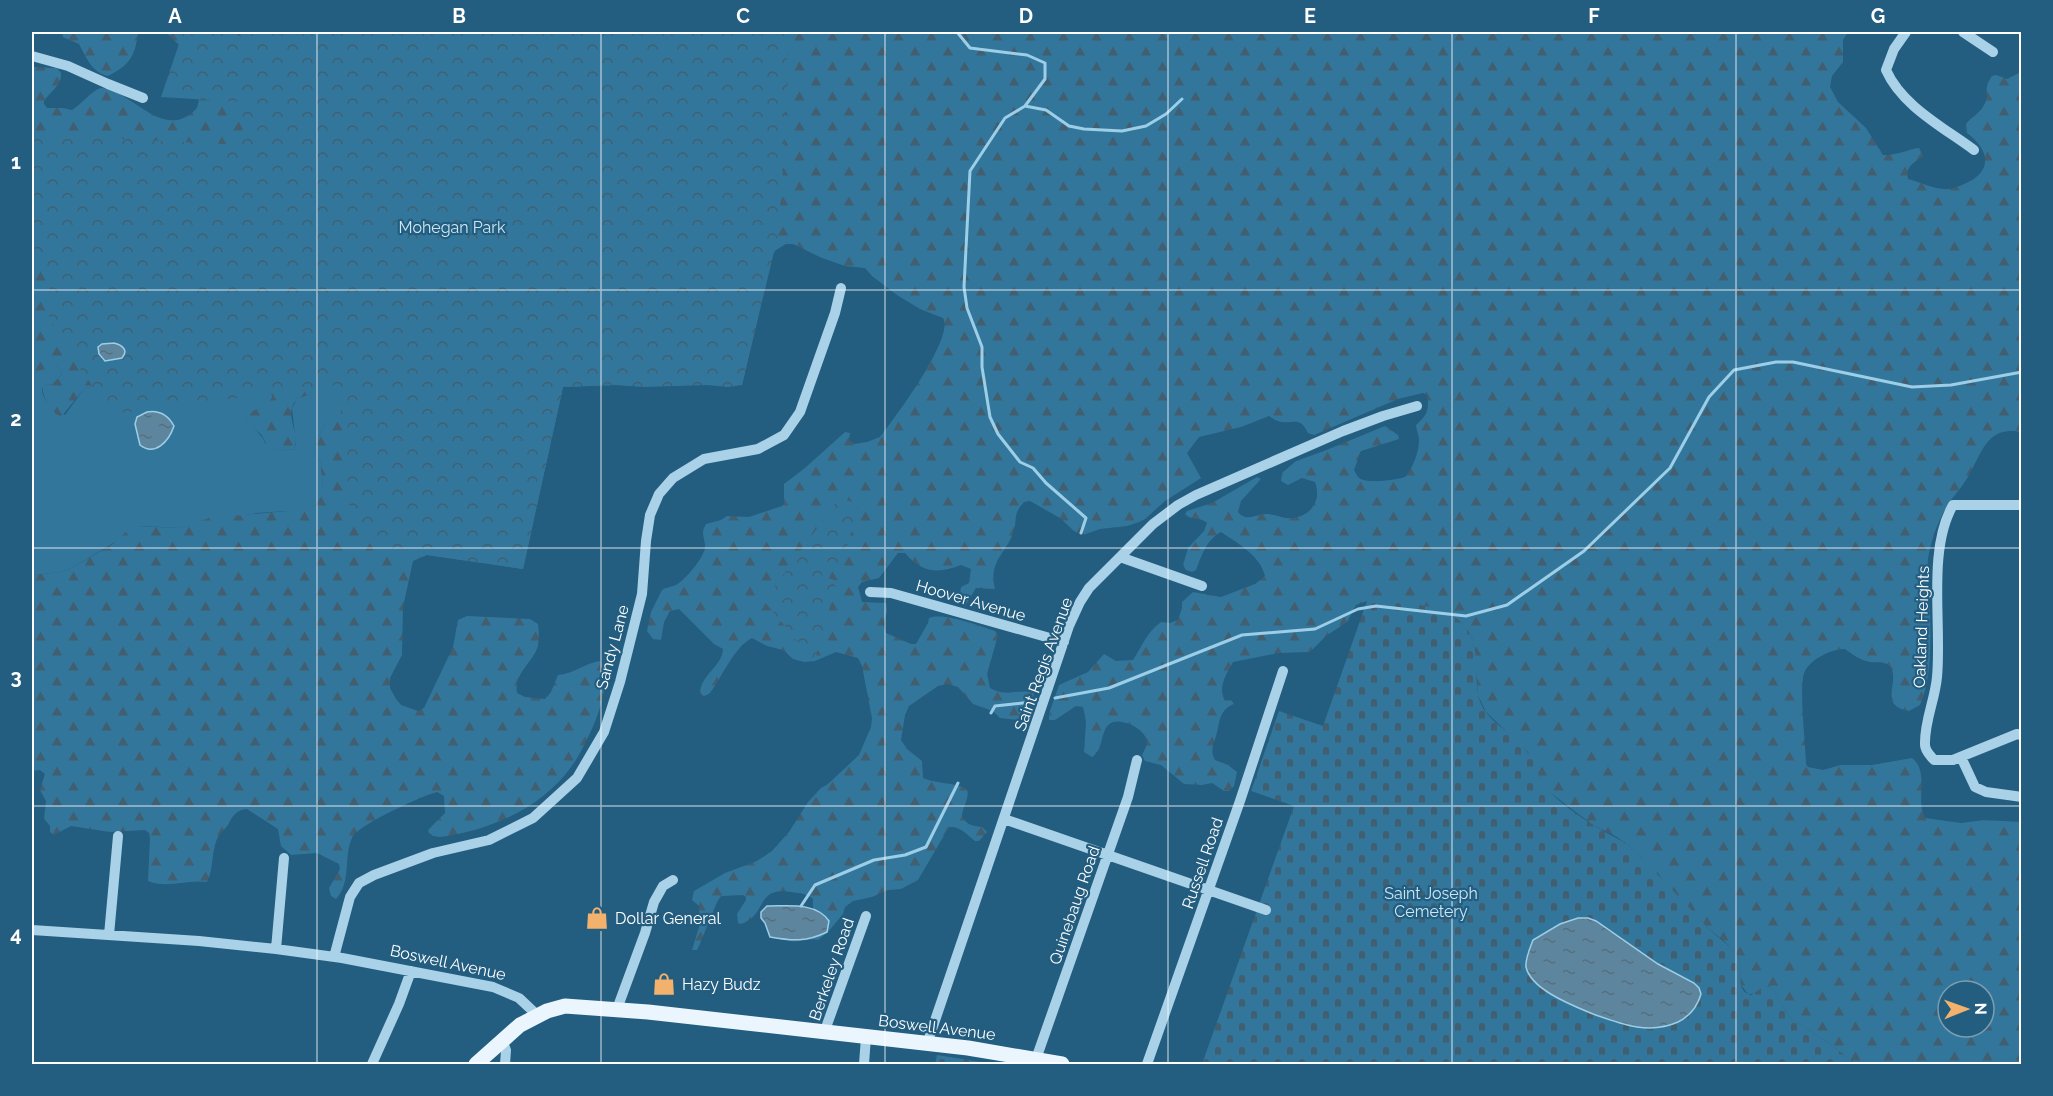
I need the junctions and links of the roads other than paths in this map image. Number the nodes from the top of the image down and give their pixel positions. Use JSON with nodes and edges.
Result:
{"nodes":[{"id":1,"x":1906,"y":32,"type":"edge"},
{"id":2,"x":1963,"y":32,"type":"edge"},
{"id":3,"x":1993,"y":52,"type":"dead end"},
{"id":4,"x":32,"y":56,"type":"edge"},
{"id":5,"x":143,"y":98,"type":"dead end"},
{"id":6,"x":1974,"y":150,"type":"dead end"},
{"id":7,"x":841,"y":288,"type":"dead end"},
{"id":8,"x":1417,"y":406,"type":"dead end"},
{"id":9,"x":2022,"y":505,"type":"edge"},
{"id":10,"x":1120,"y":556,"type":"junction"},
{"id":11,"x":1202,"y":586,"type":"dead end"},
{"id":12,"x":870,"y":592,"type":"dead end"},
{"id":13,"x":1064,"y":642,"type":"junction"},
{"id":14,"x":1283,"y":671,"type":"dead end"},
{"id":15,"x":2022,"y":735,"type":"edge"},
{"id":16,"x":1961,"y":757,"type":"junction"},
{"id":17,"x":1137,"y":760,"type":"dead end"},
{"id":18,"x":2022,"y":797,"type":"edge"},
{"id":19,"x":1004,"y":819,"type":"junction"},
{"id":20,"x":118,"y":836,"type":"dead end"},
{"id":21,"x":1107,"y":855,"type":"junction"},
{"id":22,"x":284,"y":858,"type":"dead end"},
{"id":23,"x":673,"y":880,"type":"dead end"},
{"id":24,"x":1209,"y":890,"type":"junction"},
{"id":25,"x":1266,"y":910,"type":"dead end"},
{"id":26,"x":866,"y":916,"type":"dead end"},
{"id":27,"x":33,"y":934,"type":"edge"},
{"id":28,"x":109,"y":935,"type":"junction"},
{"id":29,"x":276,"y":949,"type":"junction"},
{"id":30,"x":334,"y":957,"type":"junction"},
{"id":31,"x":411,"y":971,"type":"junction"},
{"id":32,"x":617,"y":1009,"type":"junction"},
{"id":33,"x":537,"y":1015,"type":"junction"},
{"id":34,"x":824,"y":1033,"type":"junction"},
{"id":35,"x":866,"y":1037,"type":"junction"},
{"id":36,"x":502,"y":1040,"type":"junction"},
{"id":37,"x":927,"y":1044,"type":"junction"},
{"id":38,"x":1036,"y":1059,"type":"junction"},
{"id":39,"x":372,"y":1065,"type":"edge"},
{"id":40,"x":476,"y":1065,"type":"edge"},
{"id":41,"x":505,"y":1065,"type":"edge"},
{"id":42,"x":864,"y":1065,"type":"edge"},
{"id":43,"x":1062,"y":1065,"type":"edge"},
{"id":44,"x":1147,"y":1065,"type":"edge"}],
"edges":[{"from":1,"to":6,"type":"street"},
{"from":2,"to":3,"type":"street"},
{"from":4,"to":5,"type":"street"},
{"from":7,"to":30,"type":"street","name":"Sandy Lane"},
{"from":8,"to":10,"type":"street","name":"Saint Regis Avenue"},
{"from":9,"to":16,"type":"street","name":"Oakland Heights"},
{"from":10,"to":11,"type":"street"},
{"from":10,"to":13,"type":"street","name":"Saint Regis Avenue"},
{"from":12,"to":13,"type":"street","name":"Hoover Avenue"},
{"from":13,"to":19,"type":"street","name":"Saint Regis Avenue"},
{"from":14,"to":24,"type":"street","name":"Russell Road"},
{"from":15,"to":16,"type":"street","name":"Oakland Heights"},
{"from":16,"to":18,"type":"street"},
{"from":17,"to":21,"type":"street","name":"Quinebaug Road"},
{"from":19,"to":21,"type":"street"},
{"from":19,"to":37,"type":"street","name":"Saint Regis Avenue"},
{"from":20,"to":28,"type":"street"},
{"from":21,"to":24,"type":"street"},
{"from":21,"to":38,"type":"street","name":"Quinebaug Road"},
{"from":22,"to":29,"type":"street"},
{"from":23,"to":32,"type":"street"},
{"from":24,"to":25,"type":"street"},
{"from":24,"to":44,"type":"street","name":"Russell Road"},
{"from":26,"to":34,"type":"street","name":"Berkeley Road"},
{"from":27,"to":28,"type":"street","name":"Boswell Avenue"},
{"from":28,"to":29,"type":"street","name":"Boswell Avenue"},
{"from":29,"to":30,"type":"street","name":"Boswell Avenue"},
{"from":30,"to":31,"type":"street","name":"Boswell Avenue"},
{"from":31,"to":33,"type":"street","name":"Boswell Avenue"},
{"from":31,"to":39,"type":"street"},
{"from":32,"to":33,"type":"main road","name":"Boswell Avenue"},
{"from":32,"to":34,"type":"main road","name":"Boswell Avenue"},
{"from":33,"to":36,"type":"main road"},
{"from":34,"to":35,"type":"main road","name":"Boswell Avenue"},
{"from":35,"to":37,"type":"main road","name":"Boswell Avenue"},
{"from":35,"to":42,"type":"street"},
{"from":36,"to":40,"type":"main road"},
{"from":36,"to":41,"type":"street"},
{"from":37,"to":38,"type":"main road","name":"Boswell Avenue"},
{"from":38,"to":43,"type":"main road","name":"Boswell Avenue"}]}
